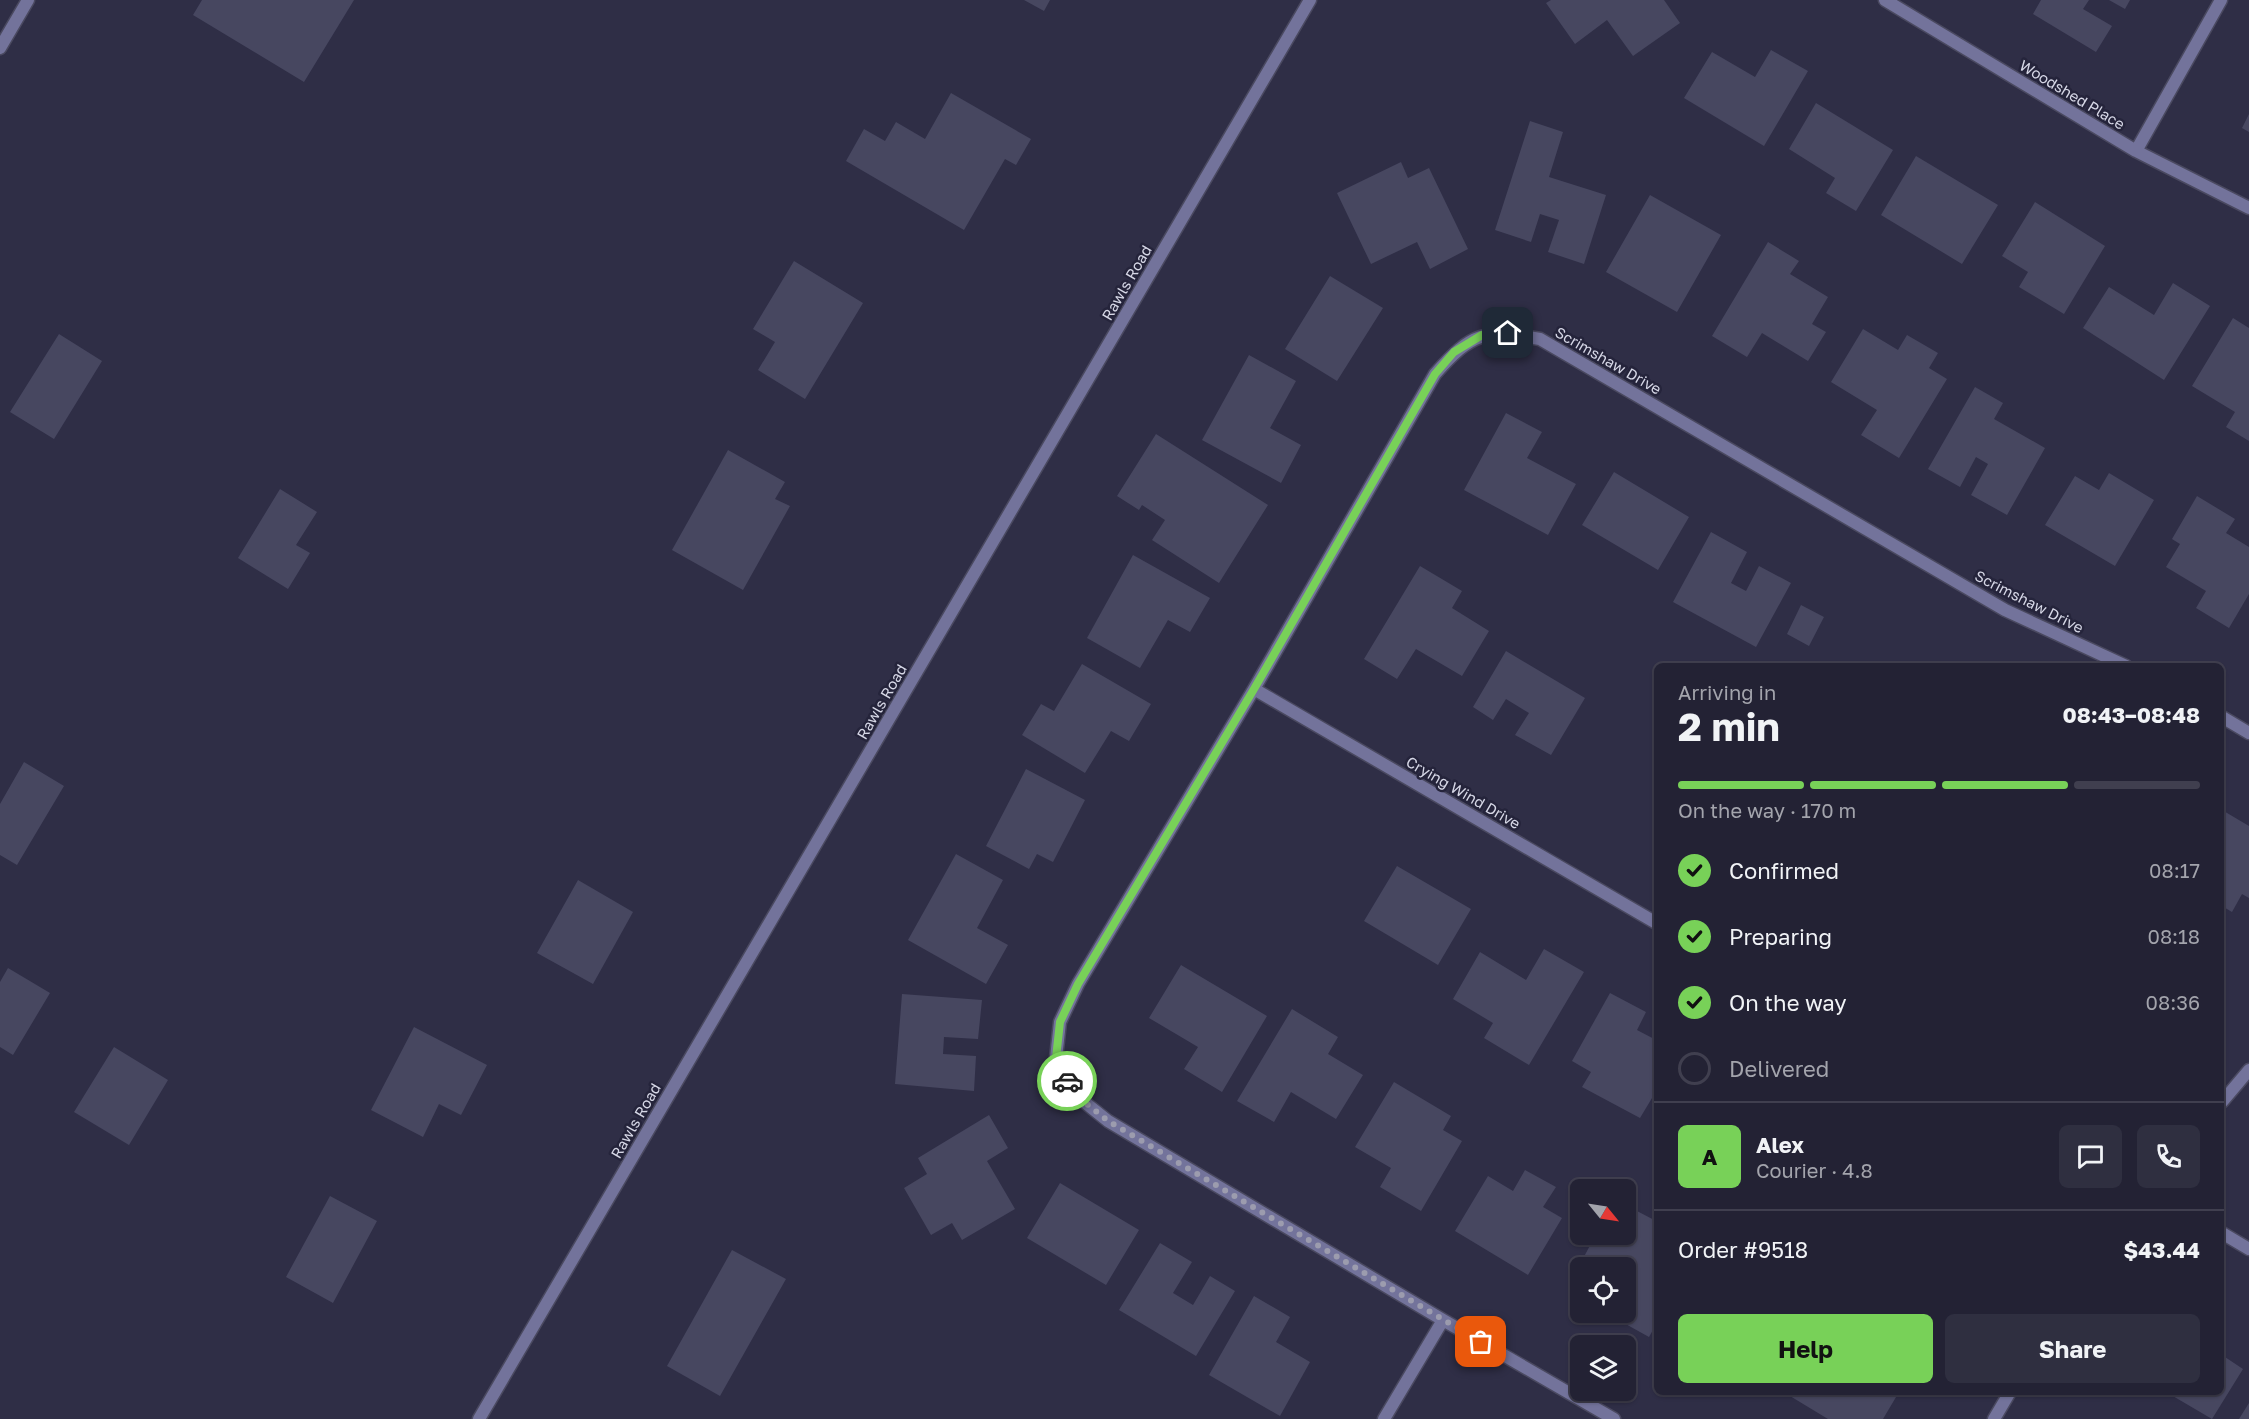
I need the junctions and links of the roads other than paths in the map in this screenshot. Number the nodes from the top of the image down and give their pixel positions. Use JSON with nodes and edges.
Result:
{"nodes":[{"id":1,"x":28,"y":0,"type":"edge"},
{"id":2,"x":1310,"y":0,"type":"edge"},
{"id":3,"x":1885,"y":0,"type":"edge"},
{"id":4,"x":2221,"y":0,"type":"edge"},
{"id":5,"x":0,"y":48,"type":"edge"},
{"id":6,"x":2136,"y":151,"type":"junction"},
{"id":7,"x":2249,"y":207,"type":"edge"},
{"id":8,"x":2120,"y":663,"type":"edge"},
{"id":9,"x":1254,"y":689,"type":"junction"},
{"id":10,"x":2224,"y":718,"type":"edge"},
{"id":11,"x":2249,"y":734,"type":"edge"},
{"id":12,"x":1654,"y":922,"type":"edge"},
{"id":13,"x":2249,"y":1071,"type":"edge"},
{"id":14,"x":2224,"y":1100,"type":"edge"},
{"id":15,"x":2224,"y":1234,"type":"edge"},
{"id":16,"x":2249,"y":1249,"type":"edge"},
{"id":17,"x":1443,"y":1320,"type":"junction"},
{"id":18,"x":2008,"y":1395,"type":"edge"},
{"id":19,"x":479,"y":1419,"type":"edge"},
{"id":20,"x":1384,"y":1419,"type":"edge"},
{"id":21,"x":1614,"y":1419,"type":"edge"},
{"id":22,"x":1994,"y":1419,"type":"edge"}],
"edges":[{"from":1,"to":5,"type":"street"},
{"from":2,"to":19,"type":"street","name":"Rawls Road"},
{"from":3,"to":6,"type":"street","name":"Woodshed Place"},
{"from":4,"to":6,"type":"street"},
{"from":6,"to":7,"type":"street","name":"Woodshed Place"},
{"from":8,"to":9,"type":"street","name":"Scrimshaw Drive"},
{"from":9,"to":12,"type":"street","name":"Crying Wind Drive"},
{"from":9,"to":17,"type":"street","name":"Scrimshaw Drive"},
{"from":10,"to":11,"type":"street"},
{"from":13,"to":14,"type":"street"},
{"from":15,"to":16,"type":"street"},
{"from":17,"to":20,"type":"street"},
{"from":17,"to":21,"type":"street","name":"Scrimshaw Drive"},
{"from":18,"to":22,"type":"street"}]}
